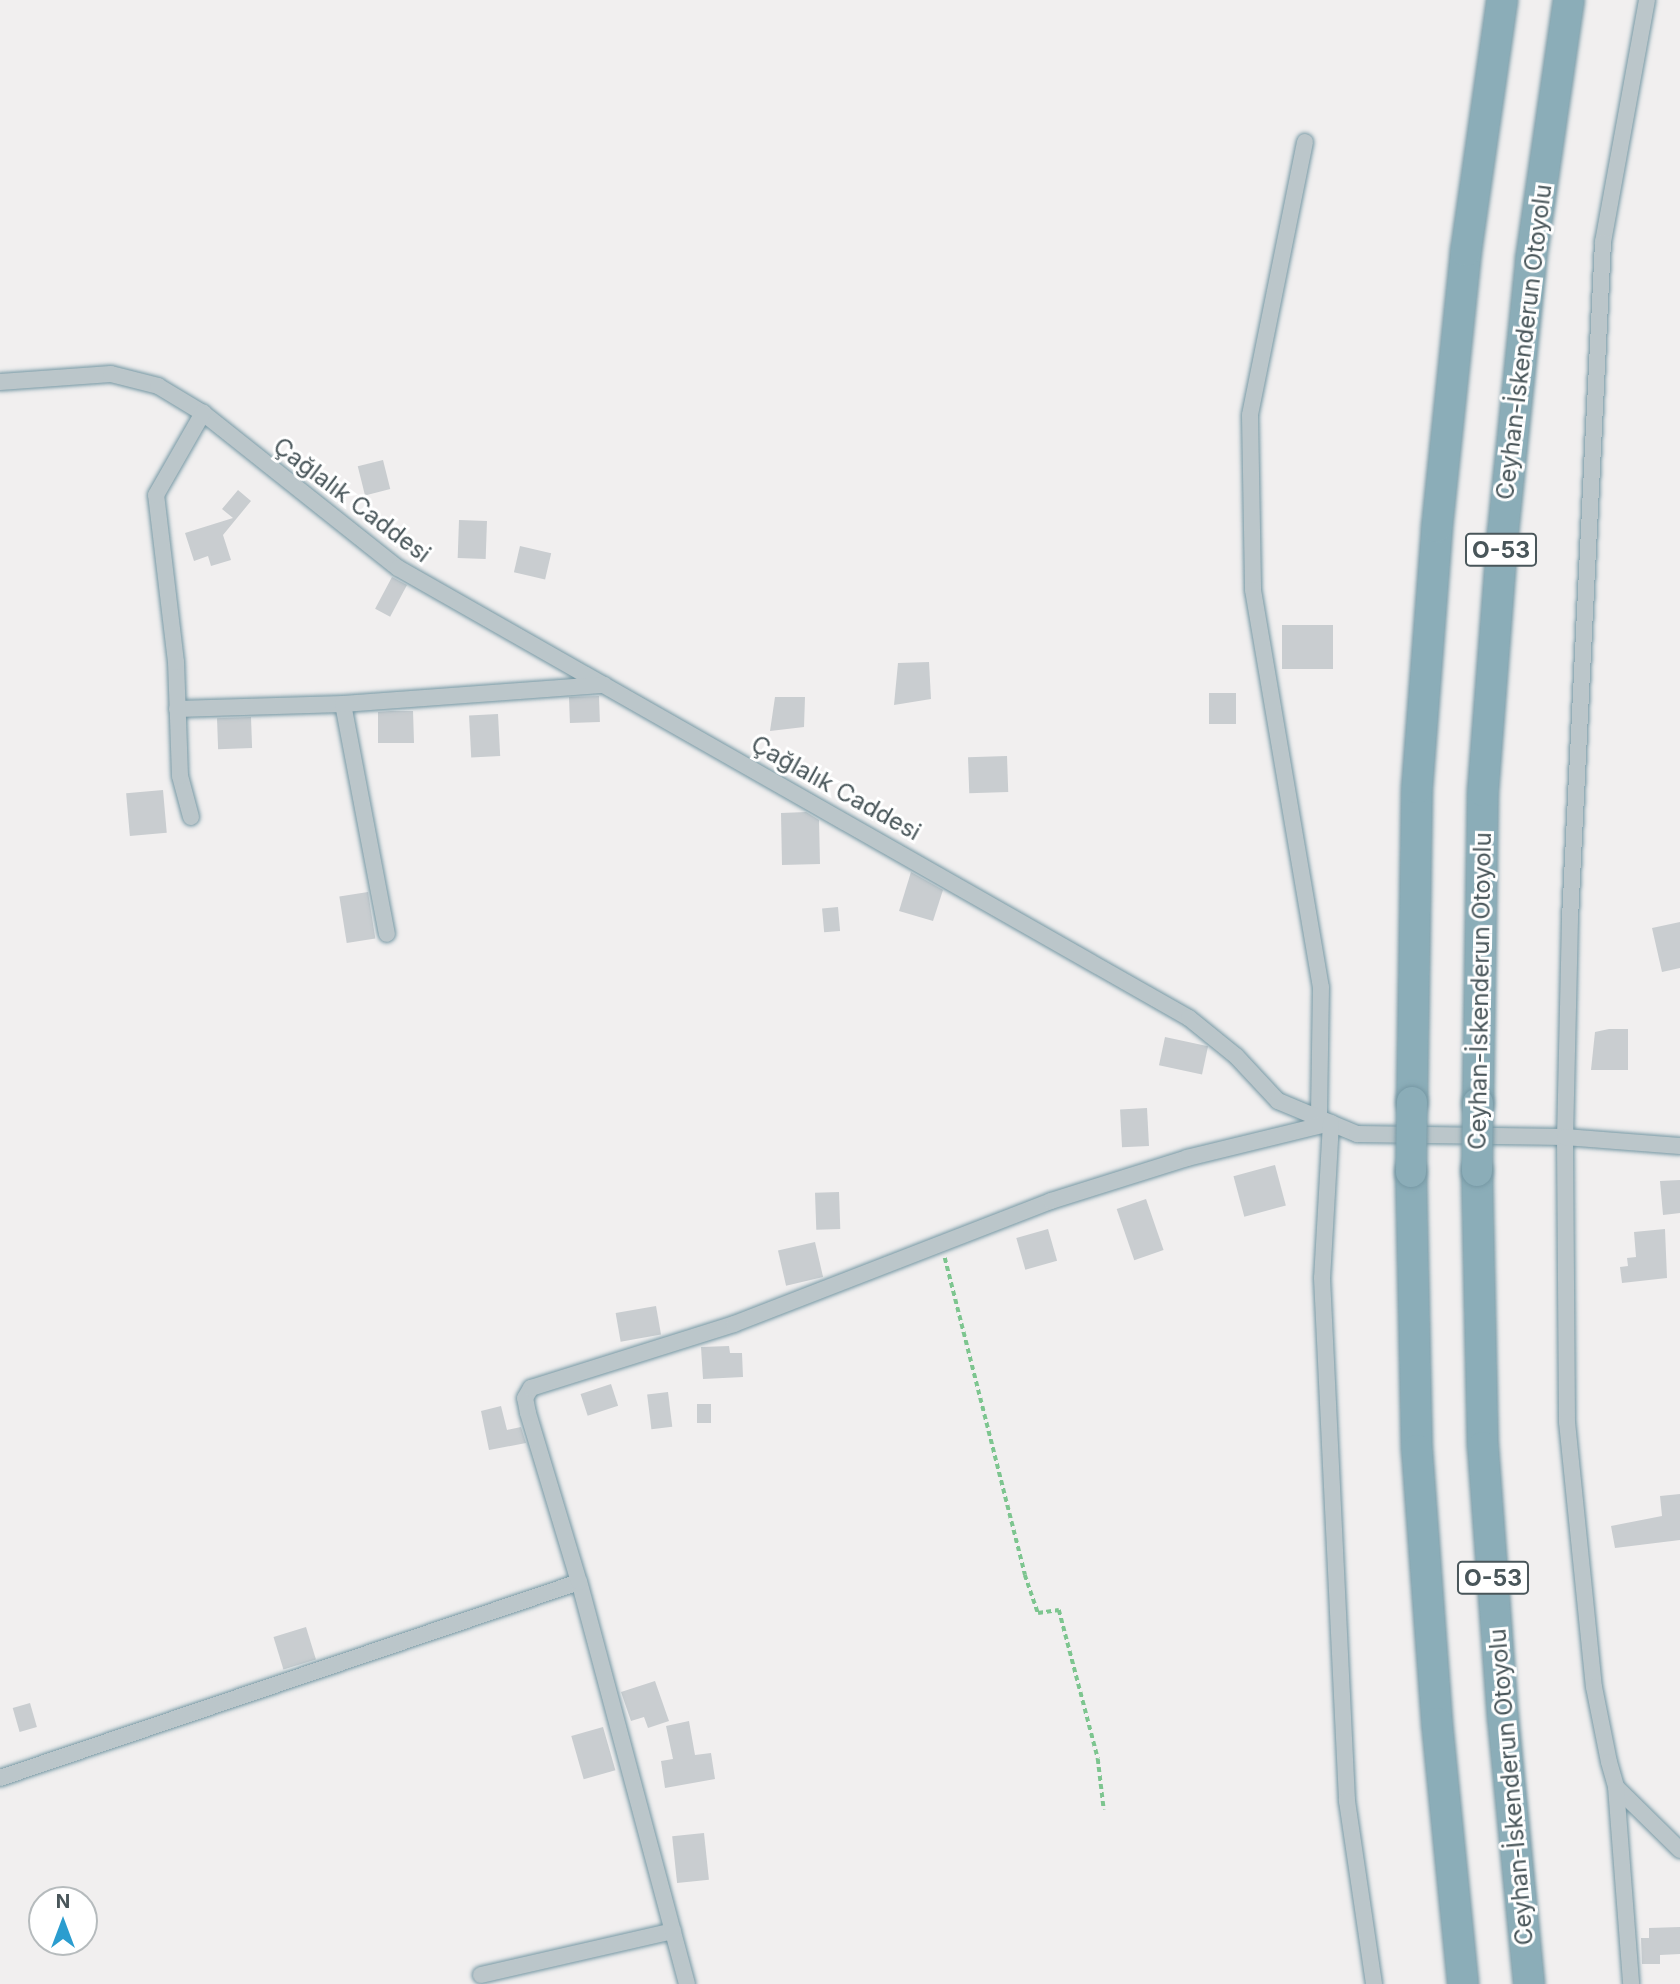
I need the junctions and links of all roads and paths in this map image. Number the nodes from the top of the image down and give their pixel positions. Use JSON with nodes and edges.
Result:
{"nodes":[{"id":1,"x":1502,"y":0,"type":"edge"},
{"id":2,"x":1569,"y":0,"type":"edge"},
{"id":3,"x":1647,"y":0,"type":"edge"},
{"id":4,"x":1305,"y":142,"type":"dead end"},
{"id":5,"x":0,"y":382,"type":"edge"},
{"id":6,"x":203,"y":413,"type":"junction"},
{"id":7,"x":605,"y":685,"type":"junction"},
{"id":8,"x":343,"y":704,"type":"junction"},
{"id":9,"x":177,"y":709,"type":"junction"},
{"id":10,"x":191,"y":817,"type":"dead end"},
{"id":11,"x":387,"y":934,"type":"dead end"},
{"id":12,"x":1325,"y":1121,"type":"junction"},
{"id":13,"x":1565,"y":1138,"type":"junction"},
{"id":14,"x":1680,"y":1146,"type":"edge"},
{"id":15,"x":941,"y":1242,"type":"junction"},
{"id":16,"x":579,"y":1582,"type":"junction"},
{"id":17,"x":0,"y":1778,"type":"edge"},
{"id":18,"x":1616,"y":1787,"type":"junction"},
{"id":19,"x":1104,"y":1810,"type":"dead end"},
{"id":20,"x":1680,"y":1850,"type":"edge"},
{"id":21,"x":673,"y":1931,"type":"junction"},
{"id":22,"x":481,"y":1975,"type":"dead end"},
{"id":23,"x":687,"y":1984,"type":"edge"},
{"id":24,"x":1374,"y":1984,"type":"edge"},
{"id":25,"x":1463,"y":1984,"type":"edge"},
{"id":26,"x":1529,"y":1984,"type":"edge"},
{"id":27,"x":1631,"y":1984,"type":"edge"}],
"edges":[{"from":1,"to":25,"type":"highway","number":"O-53","bridge":true},
{"from":2,"to":26,"type":"highway","name":"Ceyhan-İskenderun Otoyolu","number":"O-53","bridge":true},
{"from":3,"to":13,"type":"street"},
{"from":4,"to":12,"type":"street"},
{"from":5,"to":6,"type":"street","name":"Çağlalık Caddesi"},
{"from":6,"to":7,"type":"street","name":"Çağlalık Caddesi"},
{"from":6,"to":9,"type":"street"},
{"from":7,"to":8,"type":"street"},
{"from":7,"to":12,"type":"street","name":"Çağlalık Caddesi"},
{"from":8,"to":9,"type":"street"},
{"from":8,"to":11,"type":"street"},
{"from":9,"to":10,"type":"street"},
{"from":12,"to":13,"type":"street","name":"Çağlalık Caddesi"},
{"from":12,"to":15,"type":"street"},
{"from":12,"to":24,"type":"street"},
{"from":13,"to":14,"type":"street","name":"Çağlalık Caddesi"},
{"from":13,"to":18,"type":"street"},
{"from":15,"to":16,"type":"street"},
{"from":15,"to":19,"type":"path"},
{"from":16,"to":17,"type":"street"},
{"from":16,"to":21,"type":"street"},
{"from":18,"to":20,"type":"street"},
{"from":18,"to":27,"type":"street"},
{"from":21,"to":22,"type":"street"},
{"from":21,"to":23,"type":"street"}]}
